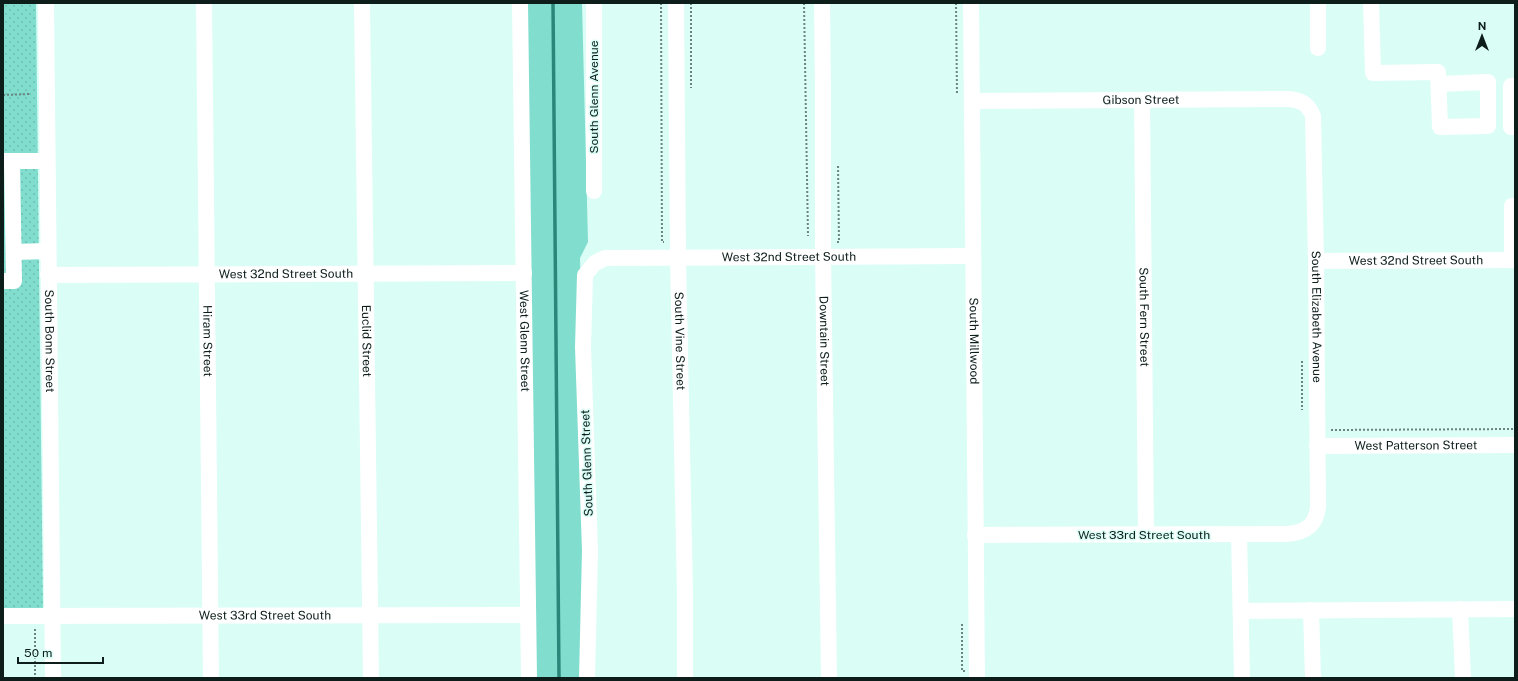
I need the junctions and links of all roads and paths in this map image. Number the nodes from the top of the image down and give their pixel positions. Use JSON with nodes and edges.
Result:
{"nodes":[{"id":1,"x":46,"y":3,"type":"edge"},
{"id":2,"x":204,"y":3,"type":"edge"},
{"id":3,"x":362,"y":3,"type":"edge"},
{"id":4,"x":520,"y":3,"type":"edge"},
{"id":5,"x":594,"y":3,"type":"edge"},
{"id":6,"x":676,"y":3,"type":"edge"},
{"id":7,"x":822,"y":3,"type":"edge"},
{"id":8,"x":971,"y":3,"type":"edge"},
{"id":9,"x":1318,"y":3,"type":"edge"},
{"id":10,"x":1371,"y":3,"type":"edge"},
{"id":11,"x":1318,"y":48,"type":"dead end"},
{"id":12,"x":1439,"y":84,"type":"dead end"},
{"id":13,"x":1515,"y":86,"type":"edge"},
{"id":14,"x":3,"y":94,"type":"edge"},
{"id":15,"x":30,"y":94,"type":"dead end"},
{"id":16,"x":1142,"y":100,"type":"junction"},
{"id":17,"x":972,"y":101,"type":"junction"},
{"id":18,"x":1308,"y":107,"type":"joint"},
{"id":19,"x":1515,"y":127,"type":"edge"},
{"id":20,"x":8,"y":161,"type":"edge"},
{"id":21,"x":47,"y":161,"type":"junction"},
{"id":22,"x":594,"y":191,"type":"dead end"},
{"id":23,"x":1515,"y":206,"type":"edge"},
{"id":24,"x":48,"y":251,"type":"junction"},
{"id":25,"x":14,"y":252,"type":"junction"},
{"id":26,"x":973,"y":256,"type":"junction"},
{"id":27,"x":823,"y":257,"type":"junction"},
{"id":28,"x":605,"y":258,"type":"joint"},
{"id":29,"x":678,"y":258,"type":"junction"},
{"id":30,"x":1514,"y":260,"type":"edge"},
{"id":31,"x":1316,"y":261,"type":"junction"},
{"id":32,"x":524,"y":273,"type":"junction"},
{"id":33,"x":365,"y":274,"type":"junction"},
{"id":34,"x":48,"y":275,"type":"junction"},
{"id":35,"x":206,"y":275,"type":"junction"},
{"id":36,"x":3,"y":281,"type":"edge"},
{"id":37,"x":1515,"y":429,"type":"edge"},
{"id":38,"x":1331,"y":430,"type":"dead end"},
{"id":39,"x":1515,"y":445,"type":"edge"},
{"id":40,"x":1317,"y":446,"type":"junction"},
{"id":41,"x":1310,"y":526,"type":"joint"},
{"id":42,"x":1239,"y":534,"type":"junction"},
{"id":43,"x":1146,"y":535,"type":"junction"},
{"id":44,"x":975,"y":536,"type":"junction"},
{"id":45,"x":1460,"y":609,"type":"junction"},
{"id":46,"x":1515,"y":609,"type":"edge"},
{"id":47,"x":1311,"y":610,"type":"junction"},
{"id":48,"x":1241,"y":611,"type":"junction"},
{"id":49,"x":528,"y":615,"type":"junction"},
{"id":50,"x":3,"y":616,"type":"edge"},
{"id":51,"x":52,"y":616,"type":"junction"},
{"id":52,"x":211,"y":616,"type":"junction"},
{"id":53,"x":369,"y":616,"type":"junction"},
{"id":54,"x":35,"y":628,"type":"dead end"},
{"id":55,"x":35,"y":678,"type":"edge"},
{"id":56,"x":52,"y":678,"type":"edge"},
{"id":57,"x":211,"y":678,"type":"edge"},
{"id":58,"x":371,"y":678,"type":"edge"},
{"id":59,"x":528,"y":678,"type":"edge"},
{"id":60,"x":587,"y":678,"type":"edge"},
{"id":61,"x":685,"y":678,"type":"edge"},
{"id":62,"x":829,"y":678,"type":"edge"},
{"id":63,"x":977,"y":678,"type":"edge"},
{"id":64,"x":1242,"y":678,"type":"edge"},
{"id":65,"x":1313,"y":678,"type":"edge"},
{"id":66,"x":1463,"y":678,"type":"edge"}],
"edges":[{"from":1,"to":21,"type":"street","name":"South Bonn Street"},
{"from":2,"to":35,"type":"street","name":"Hiram Street"},
{"from":3,"to":33,"type":"street","name":"Euclid Street"},
{"from":4,"to":32,"type":"street","name":"West Glenn Street"},
{"from":5,"to":22,"type":"street","name":"South Glenn Avenue"},
{"from":6,"to":29,"type":"street","name":"South Vine Street"},
{"from":7,"to":27,"type":"street","name":"Downtain Street"},
{"from":8,"to":17,"type":"street","name":"South Millwood"},
{"from":9,"to":11,"type":"street"},
{"from":10,"to":12,"type":"street"},
{"from":13,"to":19,"type":"street"},
{"from":14,"to":15,"type":"path"},
{"from":16,"to":17,"type":"street","name":"Gibson Street"},
{"from":16,"to":18,"type":"street","name":"Gibson Street"},
{"from":16,"to":43,"type":"street","name":"South Fern Street"},
{"from":17,"to":26,"type":"street","name":"South Millwood"},
{"from":18,"to":31,"type":"street","name":"South Elizabeth Avenue"},
{"from":20,"to":21,"type":"street"},
{"from":20,"to":25,"type":"street"},
{"from":21,"to":24,"type":"street","name":"South Bonn Street"},
{"from":23,"to":30,"type":"street"},
{"from":24,"to":25,"type":"street"},
{"from":24,"to":34,"type":"street","name":"South Bonn Street"},
{"from":25,"to":36,"type":"street"},
{"from":26,"to":27,"type":"street","name":"West 32nd Street South"},
{"from":26,"to":44,"type":"street","name":"South Millwood"},
{"from":27,"to":29,"type":"street","name":"West 32nd Street South"},
{"from":27,"to":62,"type":"street","name":"Downtain Street"},
{"from":28,"to":29,"type":"street","name":"West 32nd Street South"},
{"from":28,"to":60,"type":"street","name":"South Glenn Street"},
{"from":29,"to":61,"type":"street","name":"South Vine Street"},
{"from":30,"to":31,"type":"street","name":"West 32nd Street South"},
{"from":31,"to":40,"type":"street","name":"South Elizabeth Avenue"},
{"from":32,"to":33,"type":"street","name":"West 32nd Street South"},
{"from":32,"to":49,"type":"street","name":"West Glenn Street"},
{"from":33,"to":35,"type":"street","name":"West 32nd Street South"},
{"from":33,"to":53,"type":"street","name":"Euclid Street"},
{"from":34,"to":35,"type":"street","name":"West 32nd Street South"},
{"from":34,"to":51,"type":"street","name":"South Bonn Street"},
{"from":35,"to":52,"type":"street","name":"Hiram Street"},
{"from":37,"to":38,"type":"path"},
{"from":39,"to":40,"type":"street","name":"West Patterson Street"},
{"from":40,"to":41,"type":"street","name":"South Elizabeth Avenue"},
{"from":41,"to":42,"type":"street","name":"West 33rd Street South"},
{"from":42,"to":43,"type":"street","name":"West 33rd Street South"},
{"from":42,"to":48,"type":"street"},
{"from":43,"to":44,"type":"street","name":"West 33rd Street South"},
{"from":44,"to":63,"type":"street","name":"South Millwood"},
{"from":45,"to":46,"type":"street"},
{"from":45,"to":47,"type":"street"},
{"from":45,"to":66,"type":"street"},
{"from":47,"to":48,"type":"street"},
{"from":47,"to":65,"type":"street"},
{"from":48,"to":64,"type":"street"},
{"from":49,"to":53,"type":"street","name":"West 33rd Street South"},
{"from":49,"to":59,"type":"street","name":"West Glenn Street"},
{"from":50,"to":51,"type":"street","name":"West 33rd Street South"},
{"from":51,"to":52,"type":"street","name":"West 33rd Street South"},
{"from":51,"to":56,"type":"street","name":"South Bonn Street"},
{"from":52,"to":53,"type":"street","name":"West 33rd Street South"},
{"from":52,"to":57,"type":"street","name":"Hiram Street"},
{"from":53,"to":58,"type":"street","name":"Euclid Street"},
{"from":54,"to":55,"type":"path"}]}
